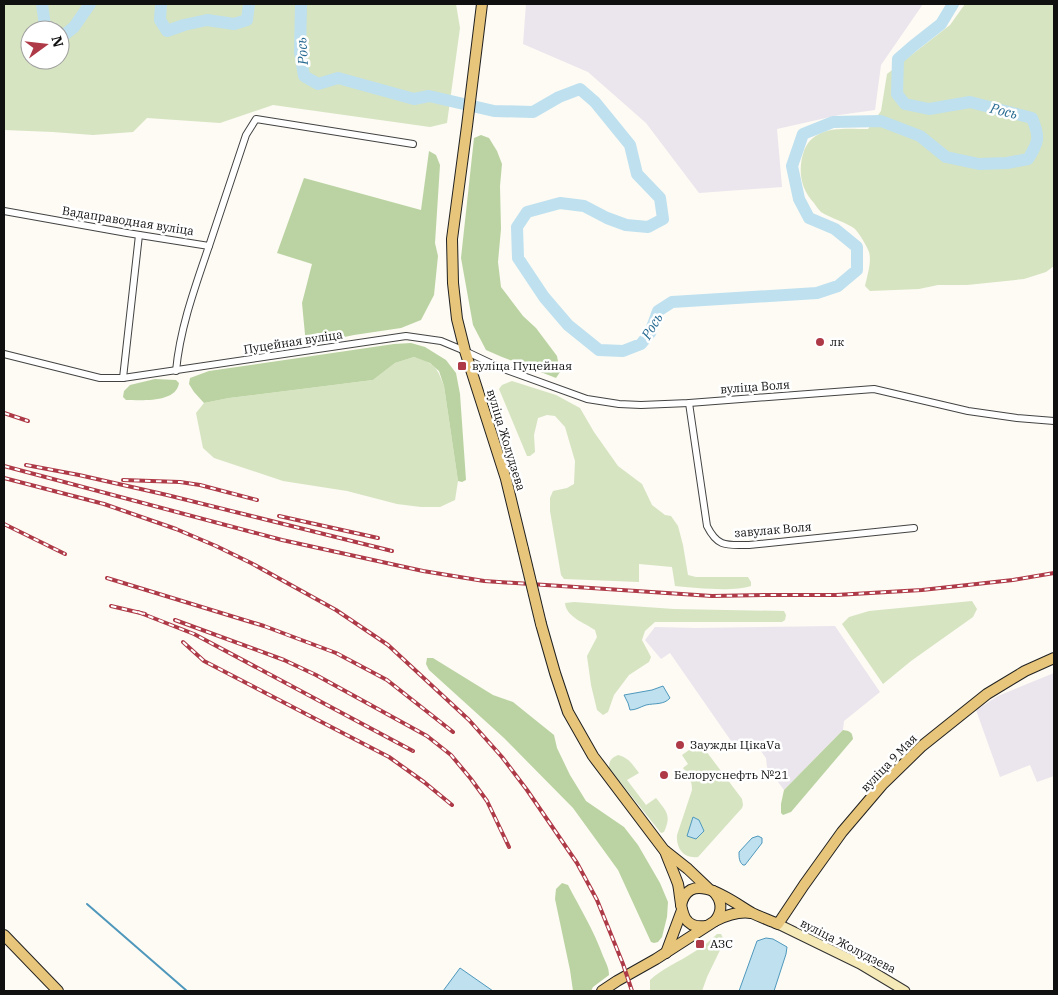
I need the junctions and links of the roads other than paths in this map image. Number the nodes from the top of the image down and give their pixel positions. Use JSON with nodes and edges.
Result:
{"nodes":[{"id":1,"x":482,"y":4,"type":"edge"},
{"id":2,"x":413,"y":144,"type":"dead end"},
{"id":3,"x":4,"y":211,"type":"edge"},
{"id":4,"x":139,"y":235,"type":"junction"},
{"id":5,"x":209,"y":246,"type":"junction"},
{"id":6,"x":465,"y":351,"type":"junction"},
{"id":7,"x":4,"y":354,"type":"edge"},
{"id":8,"x":176,"y":371,"type":"junction"},
{"id":9,"x":123,"y":378,"type":"junction"},
{"id":10,"x":689,"y":403,"type":"junction"},
{"id":11,"x":1054,"y":420,"type":"edge"},
{"id":12,"x":914,"y":528,"type":"dead end"},
{"id":13,"x":1054,"y":658,"type":"edge"},
{"id":14,"x":664,"y":850,"type":"junction"},
{"id":15,"x":710,"y":889,"type":"junction"},
{"id":16,"x":681,"y":908,"type":"junction"},
{"id":17,"x":753,"y":913,"type":"junction"},
{"id":18,"x":715,"y":921,"type":"junction"},
{"id":19,"x":778,"y":924,"type":"junction"},
{"id":20,"x":706,"y":926,"type":"junction"},
{"id":21,"x":4,"y":935,"type":"edge"},
{"id":22,"x":666,"y":953,"type":"junction"},
{"id":23,"x":58,"y":991,"type":"edge"},
{"id":24,"x":602,"y":991,"type":"edge"},
{"id":25,"x":905,"y":991,"type":"edge"}],
"edges":[{"from":1,"to":6,"type":"main road","name":"вуліца Жолудзева"},
{"from":2,"to":5,"type":"street"},
{"from":3,"to":4,"type":"street","name":"Вадаправодная вуліца"},
{"from":4,"to":5,"type":"street","name":"Вадаправодная вуліца"},
{"from":4,"to":9,"type":"street"},
{"from":5,"to":8,"type":"street","name":"Вадаправодная вуліца"},
{"from":6,"to":8,"type":"street","name":"Пуцейная вуліца"},
{"from":6,"to":10,"type":"street","name":"вуліца Воля"},
{"from":6,"to":14,"type":"main road","name":"вуліца Жолудзева","bridge":true},
{"from":7,"to":9,"type":"street","name":"Пуцейная вуліца"},
{"from":8,"to":9,"type":"street","name":"Пуцейная вуліца"},
{"from":10,"to":11,"type":"street","name":"вуліца Воля"},
{"from":10,"to":12,"type":"street","name":"завулак Воля"},
{"from":13,"to":19,"type":"main road","name":"вуліца 9 Мая"},
{"from":14,"to":15,"type":"main road"},
{"from":14,"to":16,"type":"main road"},
{"from":15,"to":16,"type":"main road"},
{"from":15,"to":17,"type":"main road"},
{"from":15,"to":18,"type":"main road"},
{"from":16,"to":20,"type":"main road"},
{"from":16,"to":22,"type":"main road"},
{"from":17,"to":18,"type":"main road"},
{"from":17,"to":19,"type":"main road"},
{"from":18,"to":20,"type":"main road"},
{"from":19,"to":25,"type":"main road","name":"вуліца Жолудзева"},
{"from":20,"to":22,"type":"main road"},
{"from":21,"to":23,"type":"main road"},
{"from":22,"to":24,"type":"main road"}]}
